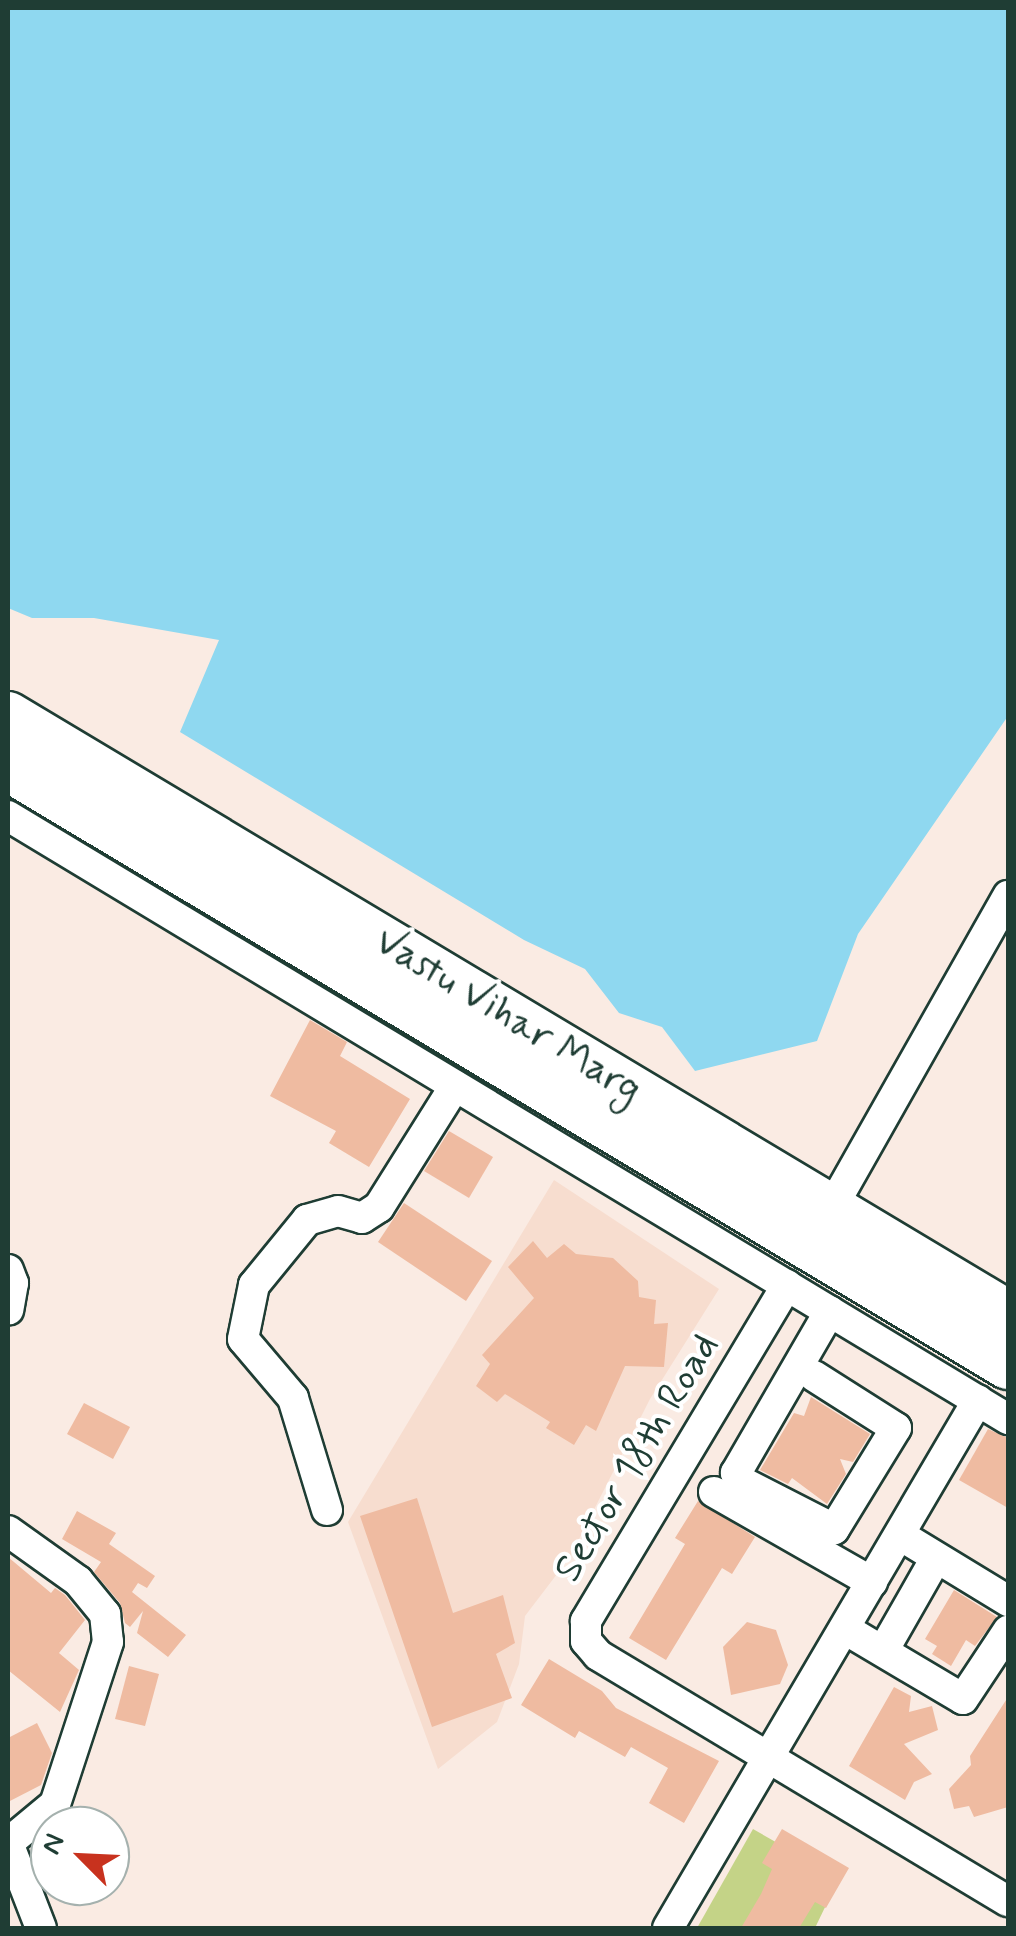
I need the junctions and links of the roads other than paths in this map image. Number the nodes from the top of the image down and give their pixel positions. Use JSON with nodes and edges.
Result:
{"nodes":[{"id":1,"x":8,"y":716,"type":"edge"},
{"id":2,"x":8,"y":767,"type":"edge"},
{"id":3,"x":8,"y":816,"type":"edge"},
{"id":4,"x":1008,"y":896,"type":"edge"},
{"id":5,"x":455,"y":1086,"type":"junction"},
{"id":6,"x":831,"y":1209,"type":"junction"},
{"id":7,"x":8,"y":1270,"type":"edge"},
{"id":8,"x":788,"y":1286,"type":"junction"},
{"id":9,"x":8,"y":1310,"type":"edge"},
{"id":10,"x":830,"y":1311,"type":"junction"},
{"id":11,"x":1008,"y":1315,"type":"edge"},
{"id":12,"x":814,"y":1376,"type":"dead end"},
{"id":13,"x":993,"y":1382,"type":"edge"},
{"id":14,"x":1008,"y":1418,"type":"edge"},
{"id":15,"x":714,"y":1492,"type":"dead end"},
{"id":16,"x":326,"y":1510,"type":"dead end"},
{"id":17,"x":904,"y":1529,"type":"junction"},
{"id":18,"x":8,"y":1531,"type":"edge"},
{"id":19,"x":936,"y":1558,"type":"junction"},
{"id":20,"x":1008,"y":1581,"type":"edge"},
{"id":21,"x":872,"y":1582,"type":"junction"},
{"id":22,"x":1008,"y":1601,"type":"edge"},
{"id":23,"x":844,"y":1629,"type":"junction"},
{"id":24,"x":1008,"y":1630,"type":"edge"},
{"id":25,"x":882,"y":1652,"type":"junction"},
{"id":26,"x":769,"y":1758,"type":"junction"},
{"id":27,"x":1006,"y":1895,"type":"edge"},
{"id":28,"x":41,"y":1928,"type":"edge"},
{"id":29,"x":668,"y":1928,"type":"edge"}],
"edges":[{"from":1,"to":6,"type":"main road","name":"Vastu Vihar Marg"},
{"from":2,"to":13,"type":"main road","name":"Vastu Vihar Marg"},
{"from":3,"to":5,"type":"street"},
{"from":4,"to":6,"type":"street"},
{"from":5,"to":8,"type":"street"},
{"from":5,"to":16,"type":"street"},
{"from":6,"to":11,"type":"main road","name":"Vastu Vihar Marg"},
{"from":7,"to":9,"type":"street"},
{"from":8,"to":10,"type":"street"},
{"from":8,"to":26,"type":"street","name":"Sector 18th Road"},
{"from":10,"to":12,"type":"street"},
{"from":10,"to":13,"type":"street"},
{"from":13,"to":14,"type":"street"},
{"from":13,"to":17,"type":"street"},
{"from":15,"to":21,"type":"street"},
{"from":17,"to":19,"type":"street"},
{"from":17,"to":20,"type":"street"},
{"from":17,"to":21,"type":"street"},
{"from":18,"to":28,"type":"street"},
{"from":19,"to":22,"type":"street"},
{"from":19,"to":25,"type":"street"},
{"from":21,"to":23,"type":"street"},
{"from":23,"to":25,"type":"street"},
{"from":23,"to":26,"type":"street"},
{"from":24,"to":25,"type":"street"},
{"from":26,"to":27,"type":"street","name":"Sector 18th Road"},
{"from":26,"to":29,"type":"street"}]}
